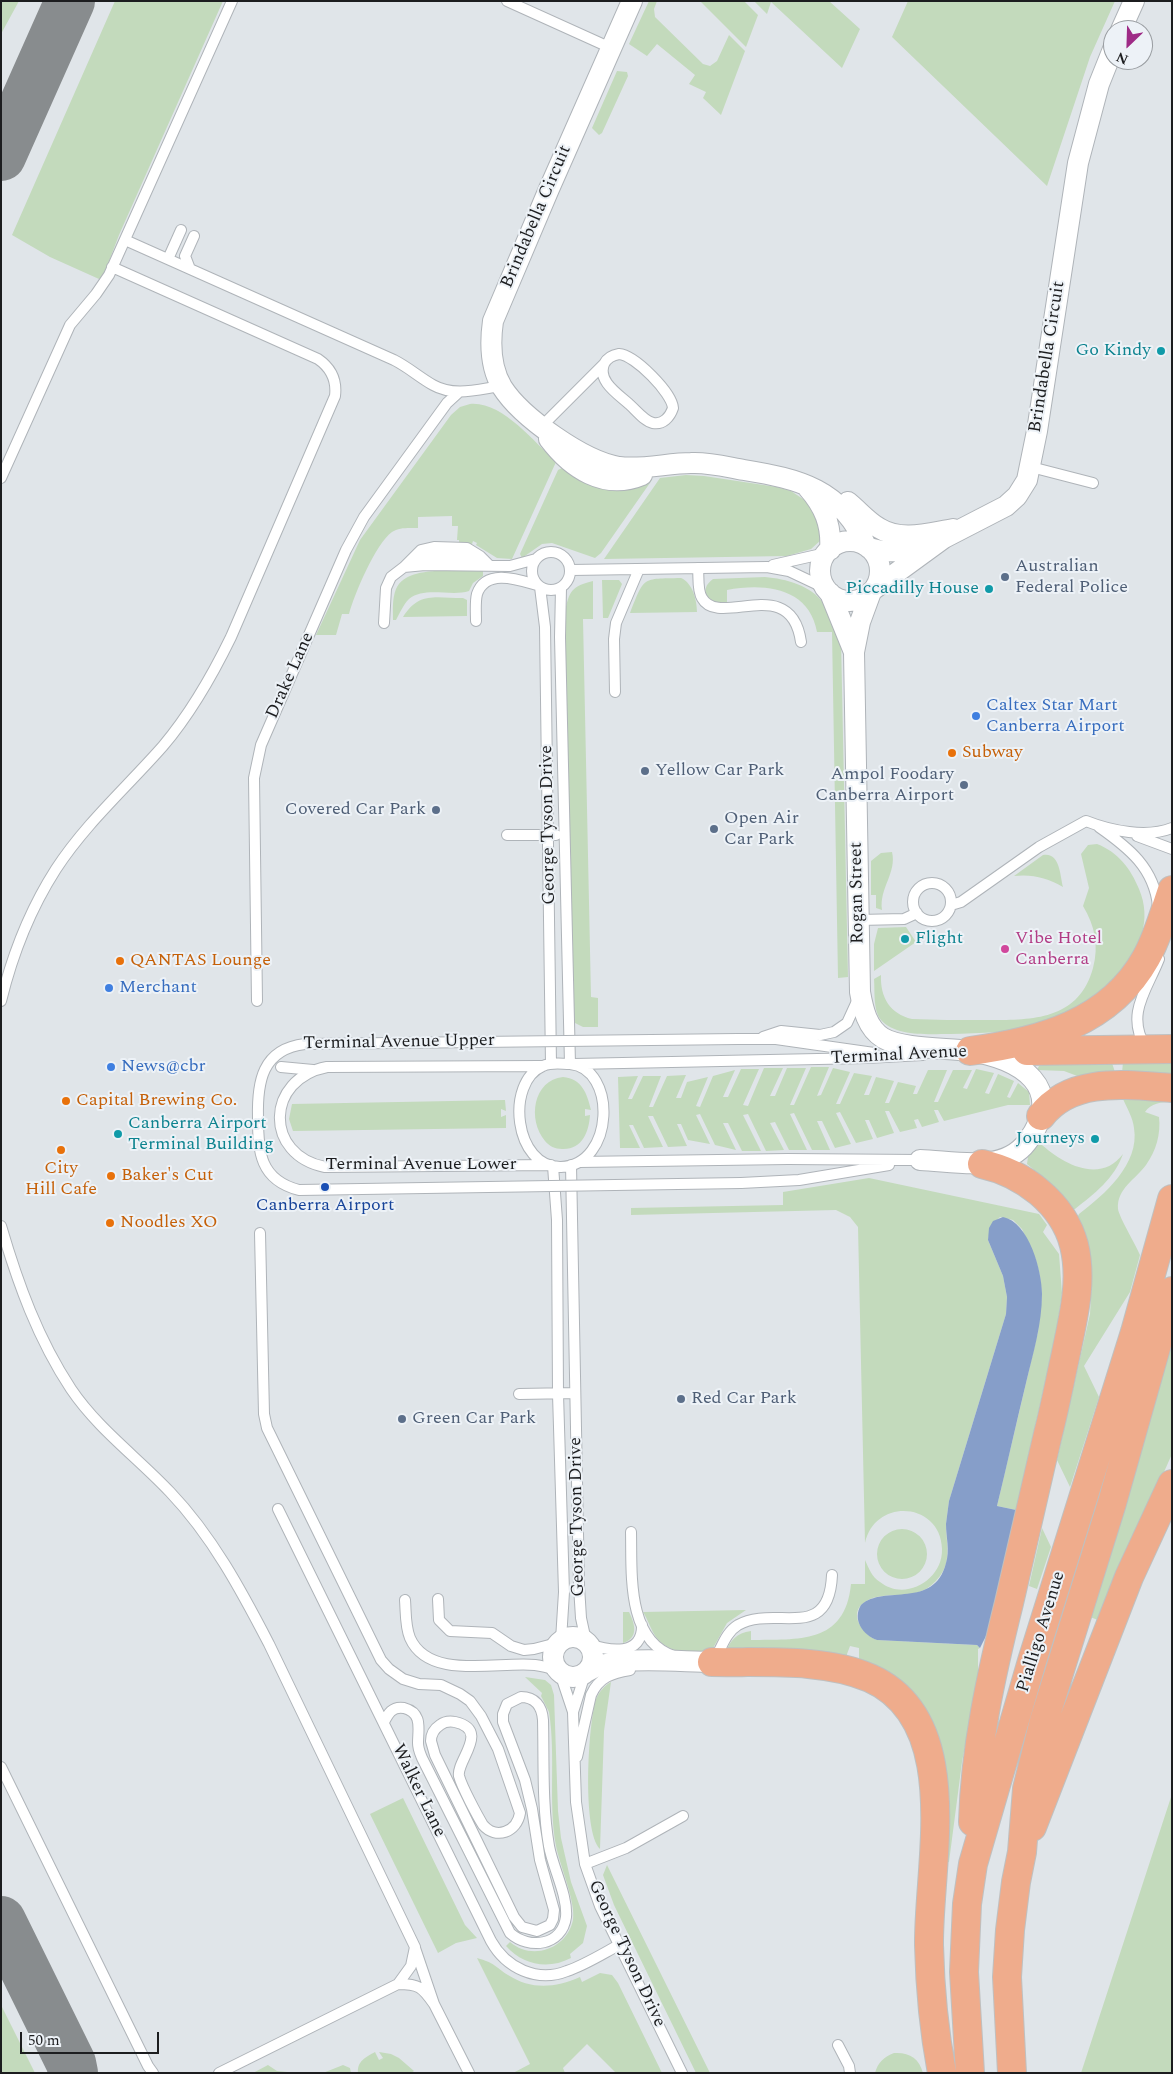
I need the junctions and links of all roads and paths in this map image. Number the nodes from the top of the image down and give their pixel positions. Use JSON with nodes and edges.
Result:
{"nodes":[{"id":1,"x":232,"y":1,"type":"edge"},
{"id":2,"x":508,"y":1,"type":"edge"},
{"id":3,"x":632,"y":1,"type":"edge"},
{"id":4,"x":1134,"y":1,"type":"edge"},
{"id":5,"x":1125,"y":20,"type":"edge"},
{"id":6,"x":611,"y":48,"type":"junction"},
{"id":7,"x":1105,"y":70,"type":"edge"},
{"id":8,"x":181,"y":230,"type":"dead end"},
{"id":9,"x":194,"y":236,"type":"dead end"},
{"id":10,"x":125,"y":240,"type":"junction"},
{"id":11,"x":168,"y":258,"type":"junction"},
{"id":12,"x":112,"y":267,"type":"junction"},
{"id":13,"x":190,"y":268,"type":"junction"},
{"id":14,"x":605,"y":363,"type":"junction"},
{"id":15,"x":501,"y":386,"type":"junction"},
{"id":16,"x":459,"y":392,"type":"junction"},
{"id":17,"x":541,"y":427,"type":"junction"},
{"id":18,"x":1031,"y":467,"type":"junction"},
{"id":19,"x":1,"y":478,"type":"edge"},
{"id":20,"x":803,"y":483,"type":"junction"},
{"id":21,"x":1093,"y":483,"type":"dead end"},
{"id":22,"x":965,"y":527,"type":"junction"},
{"id":23,"x":944,"y":538,"type":"junction"},
{"id":24,"x":867,"y":547,"type":"junction"},
{"id":25,"x":828,"y":551,"type":"junction"},
{"id":26,"x":536,"y":558,"type":"junction"},
{"id":27,"x":489,"y":565,"type":"junction"},
{"id":28,"x":404,"y":567,"type":"junction"},
{"id":29,"x":767,"y":567,"type":"junction"},
{"id":30,"x":698,"y":568,"type":"junction"},
{"id":31,"x":639,"y":569,"type":"junction"},
{"id":32,"x":570,"y":570,"type":"junction"},
{"id":33,"x":539,"y":586,"type":"junction"},
{"id":34,"x":561,"y":588,"type":"junction"},
{"id":35,"x":829,"y":591,"type":"junction"},
{"id":36,"x":872,"y":591,"type":"junction"},
{"id":37,"x":476,"y":621,"type":"dead end"},
{"id":38,"x":384,"y":623,"type":"dead end"},
{"id":39,"x":801,"y":642,"type":"dead end"},
{"id":40,"x":854,"y":652,"type":"junction"},
{"id":41,"x":615,"y":692,"type":"dead end"},
{"id":42,"x":1094,"y":824,"type":"junction"},
{"id":43,"x":1172,"y":828,"type":"edge"},
{"id":44,"x":1120,"y":829,"type":"junction"},
{"id":45,"x":564,"y":834,"type":"junction"},
{"id":46,"x":507,"y":835,"type":"dead end"},
{"id":47,"x":549,"y":835,"type":"junction"},
{"id":48,"x":1172,"y":849,"type":"edge"},
{"id":49,"x":1172,"y":890,"type":"edge"},
{"id":50,"x":951,"y":905,"type":"junction"},
{"id":51,"x":917,"y":913,"type":"junction"},
{"id":52,"x":859,"y":920,"type":"junction"},
{"id":53,"x":1165,"y":936,"type":"junction"},
{"id":54,"x":860,"y":992,"type":"junction"},
{"id":55,"x":1,"y":1001,"type":"edge"},
{"id":56,"x":257,"y":1001,"type":"dead end"},
{"id":57,"x":757,"y":1039,"type":"junction"},
{"id":58,"x":1160,"y":1049,"type":"edge"},
{"id":59,"x":970,"y":1051,"type":"junction"},
{"id":60,"x":917,"y":1056,"type":"junction"},
{"id":61,"x":572,"y":1064,"type":"junction"},
{"id":62,"x":546,"y":1065,"type":"junction"},
{"id":63,"x":281,"y":1067,"type":"dead end"},
{"id":64,"x":312,"y":1070,"type":"junction"},
{"id":65,"x":1172,"y":1088,"type":"edge"},
{"id":66,"x":1041,"y":1116,"type":"junction"},
{"id":67,"x":920,"y":1160,"type":"junction"},
{"id":68,"x":575,"y":1164,"type":"junction"},
{"id":69,"x":982,"y":1164,"type":"junction"},
{"id":70,"x":552,"y":1166,"type":"junction"},
{"id":71,"x":741,"y":1183,"type":"joint"},
{"id":72,"x":1172,"y":1199,"type":"edge"},
{"id":73,"x":1,"y":1226,"type":"edge"},
{"id":74,"x":260,"y":1234,"type":"dead end"},
{"id":75,"x":1172,"y":1291,"type":"edge"},
{"id":76,"x":576,"y":1393,"type":"junction"},
{"id":77,"x":519,"y":1394,"type":"dead end"},
{"id":78,"x":558,"y":1394,"type":"junction"},
{"id":79,"x":1172,"y":1484,"type":"edge"},
{"id":80,"x":278,"y":1509,"type":"dead end"},
{"id":81,"x":631,"y":1532,"type":"dead end"},
{"id":82,"x":832,"y":1575,"type":"dead end"},
{"id":83,"x":438,"y":1599,"type":"dead end"},
{"id":84,"x":405,"y":1600,"type":"dead end"},
{"id":85,"x":641,"y":1620,"type":"junction"},
{"id":86,"x":559,"y":1642,"type":"junction"},
{"id":87,"x":588,"y":1643,"type":"junction"},
{"id":88,"x":706,"y":1662,"type":"junction"},
{"id":89,"x":559,"y":1671,"type":"junction"},
{"id":90,"x":586,"y":1672,"type":"junction"},
{"id":91,"x":573,"y":1712,"type":"junction"},
{"id":92,"x":384,"y":1722,"type":"junction"},
{"id":93,"x":1,"y":1767,"type":"edge"},
{"id":94,"x":574,"y":1770,"type":"junction"},
{"id":95,"x":683,"y":1816,"type":"dead end"},
{"id":96,"x":1022,"y":1852,"type":"junction"},
{"id":97,"x":585,"y":1864,"type":"junction"},
{"id":98,"x":973,"y":1864,"type":"junction"},
{"id":99,"x":619,"y":1945,"type":"junction"},
{"id":100,"x":415,"y":1947,"type":"junction"},
{"id":101,"x":398,"y":1984,"type":"junction"},
{"id":102,"x":434,"y":2004,"type":"junction"},
{"id":103,"x":838,"y":2045,"type":"dead end"},
{"id":104,"x":153,"y":2073,"type":"edge"},
{"id":105,"x":218,"y":2073,"type":"edge"},
{"id":106,"x":469,"y":2073,"type":"edge"},
{"id":107,"x":682,"y":2073,"type":"edge"},
{"id":108,"x":850,"y":2073,"type":"edge"},
{"id":109,"x":942,"y":2073,"type":"edge"},
{"id":110,"x":970,"y":2073,"type":"edge"},
{"id":111,"x":1012,"y":2073,"type":"edge"}],
"edges":[{"from":1,"to":10,"type":"lane"},
{"from":2,"to":6,"type":"lane"},
{"from":3,"to":6,"type":"street","name":"Brindabella Circuit"},
{"from":4,"to":5,"type":"street"},
{"from":6,"to":15,"type":"street","name":"Brindabella Circuit"},
{"from":7,"to":18,"type":"street","name":"Brindabella Circuit"},
{"from":8,"to":11,"type":"lane"},
{"from":9,"to":13,"type":"lane"},
{"from":10,"to":11,"type":"lane"},
{"from":10,"to":12,"type":"lane"},
{"from":11,"to":13,"type":"lane"},
{"from":12,"to":19,"type":"lane"},
{"from":12,"to":55,"type":"lane"},
{"from":13,"to":16,"type":"lane"},
{"from":14,"to":14,"type":"lane"},
{"from":14,"to":17,"type":"lane"},
{"from":15,"to":16,"type":"lane"},
{"from":15,"to":17,"type":"street","name":"Brindabella Circuit"},
{"from":16,"to":56,"type":"lane","name":"Drake Lane"},
{"from":17,"to":20,"type":"street","name":"Brindabella Circuit"},
{"from":18,"to":21,"type":"lane"},
{"from":18,"to":22,"type":"street","name":"Brindabella Circuit"},
{"from":20,"to":22,"type":"street"},
{"from":20,"to":24,"type":"street","name":"Brindabella Circuit"},
{"from":20,"to":25,"type":"street"},
{"from":22,"to":23,"type":"street","name":"Brindabella Circuit"},
{"from":23,"to":24,"type":"street"},
{"from":23,"to":36,"type":"street","name":"Brindabella Circuit"},
{"from":24,"to":25,"type":"street"},
{"from":24,"to":36,"type":"street"},
{"from":25,"to":29,"type":"lane"},
{"from":25,"to":35,"type":"street"},
{"from":26,"to":27,"type":"lane"},
{"from":26,"to":32,"type":"lane"},
{"from":26,"to":33,"type":"lane"},
{"from":27,"to":28,"type":"lane"},
{"from":27,"to":28,"type":"lane"},
{"from":28,"to":38,"type":"lane"},
{"from":29,"to":30,"type":"lane"},
{"from":29,"to":35,"type":"lane"},
{"from":30,"to":31,"type":"lane"},
{"from":30,"to":39,"type":"lane"},
{"from":31,"to":32,"type":"lane"},
{"from":31,"to":41,"type":"lane"},
{"from":32,"to":34,"type":"lane"},
{"from":33,"to":34,"type":"lane"},
{"from":33,"to":37,"type":"lane"},
{"from":33,"to":47,"type":"lane","name":"George Tyson Drive"},
{"from":34,"to":45,"type":"lane","name":"George Tyson Drive"},
{"from":35,"to":36,"type":"street"},
{"from":35,"to":40,"type":"street","name":"Rogan Street"},
{"from":36,"to":40,"type":"street","name":"Rogan Street"},
{"from":40,"to":52,"type":"street","name":"Rogan Street"},
{"from":42,"to":44,"type":"lane"},
{"from":42,"to":50,"type":"lane"},
{"from":42,"to":53,"type":"lane"},
{"from":43,"to":44,"type":"lane"},
{"from":44,"to":48,"type":"lane"},
{"from":45,"to":47,"type":"lane"},
{"from":45,"to":61,"type":"lane","name":"George Tyson Drive"},
{"from":46,"to":47,"type":"lane"},
{"from":47,"to":62,"type":"lane","name":"George Tyson Drive"},
{"from":49,"to":53,"type":"main road"},
{"from":50,"to":51,"type":"lane"},
{"from":50,"to":51,"type":"lane"},
{"from":51,"to":52,"type":"lane"},
{"from":52,"to":54,"type":"street","name":"Rogan Street"},
{"from":53,"to":58,"type":"lane"},
{"from":53,"to":59,"type":"main road"},
{"from":54,"to":57,"type":"lane"},
{"from":54,"to":59,"type":"street","name":"Rogan Street"},
{"from":57,"to":60,"type":"lane"},
{"from":57,"to":71,"type":"lane","name":"Terminal Avenue Upper","bridge":true},
{"from":58,"to":59,"type":"main road"},
{"from":59,"to":60,"type":"lane","name":"Terminal Avenue"},
{"from":59,"to":66,"type":"street","name":"Terminal Avenue"},
{"from":60,"to":61,"type":"lane","name":"Terminal Avenue"},
{"from":61,"to":62,"type":"lane"},
{"from":61,"to":68,"type":"lane"},
{"from":62,"to":64,"type":"lane","name":"Terminal Avenue Lower"},
{"from":62,"to":70,"type":"lane"},
{"from":63,"to":64,"type":"lane"},
{"from":64,"to":70,"type":"lane","name":"Terminal Avenue Lower"},
{"from":65,"to":66,"type":"main road"},
{"from":66,"to":69,"type":"street","name":"Terminal Avenue"},
{"from":67,"to":68,"type":"lane","name":"Terminal Avenue"},
{"from":67,"to":69,"type":"street","name":"Terminal Avenue"},
{"from":67,"to":71,"type":"lane","name":"Terminal Avenue"},
{"from":68,"to":70,"type":"lane"},
{"from":68,"to":76,"type":"lane","name":"George Tyson Drive"},
{"from":69,"to":98,"type":"main road"},
{"from":70,"to":78,"type":"lane","name":"George Tyson Drive"},
{"from":72,"to":98,"type":"main road","name":"Pialligo Avenue"},
{"from":73,"to":100,"type":"lane"},
{"from":74,"to":92,"type":"lane"},
{"from":75,"to":96,"type":"main road","name":"Pialligo Avenue"},
{"from":76,"to":78,"type":"lane"},
{"from":76,"to":87,"type":"lane","name":"George Tyson Drive"},
{"from":77,"to":78,"type":"lane"},
{"from":78,"to":86,"type":"lane","name":"George Tyson Drive"},
{"from":79,"to":96,"type":"main road"},
{"from":80,"to":92,"type":"lane","name":"Walker Lane"},
{"from":81,"to":85,"type":"lane"},
{"from":82,"to":88,"type":"lane"},
{"from":83,"to":86,"type":"lane"},
{"from":84,"to":89,"type":"lane"},
{"from":85,"to":87,"type":"lane"},
{"from":85,"to":88,"type":"lane"},
{"from":86,"to":87,"type":"street"},
{"from":86,"to":89,"type":"street"},
{"from":87,"to":90,"type":"street"},
{"from":88,"to":90,"type":"street"},
{"from":88,"to":94,"type":"lane"},
{"from":88,"to":109,"type":"main road"},
{"from":89,"to":90,"type":"street"},
{"from":89,"to":91,"type":"lane"},
{"from":90,"to":91,"type":"lane"},
{"from":91,"to":94,"type":"lane","name":"George Tyson Drive"},
{"from":92,"to":99,"type":"lane","name":"Walker Lane"},
{"from":93,"to":104,"type":"lane"},
{"from":94,"to":97,"type":"lane","name":"George Tyson Drive"},
{"from":95,"to":97,"type":"lane"},
{"from":96,"to":111,"type":"main road","name":"Pialligo Avenue"},
{"from":97,"to":99,"type":"lane","name":"George Tyson Drive"},
{"from":98,"to":110,"type":"main road","name":"Pialligo Avenue"},
{"from":99,"to":107,"type":"lane","name":"George Tyson Drive"},
{"from":100,"to":101,"type":"lane"},
{"from":100,"to":102,"type":"lane"},
{"from":101,"to":102,"type":"lane"},
{"from":101,"to":105,"type":"lane"},
{"from":102,"to":106,"type":"lane"},
{"from":103,"to":108,"type":"lane"}]}
